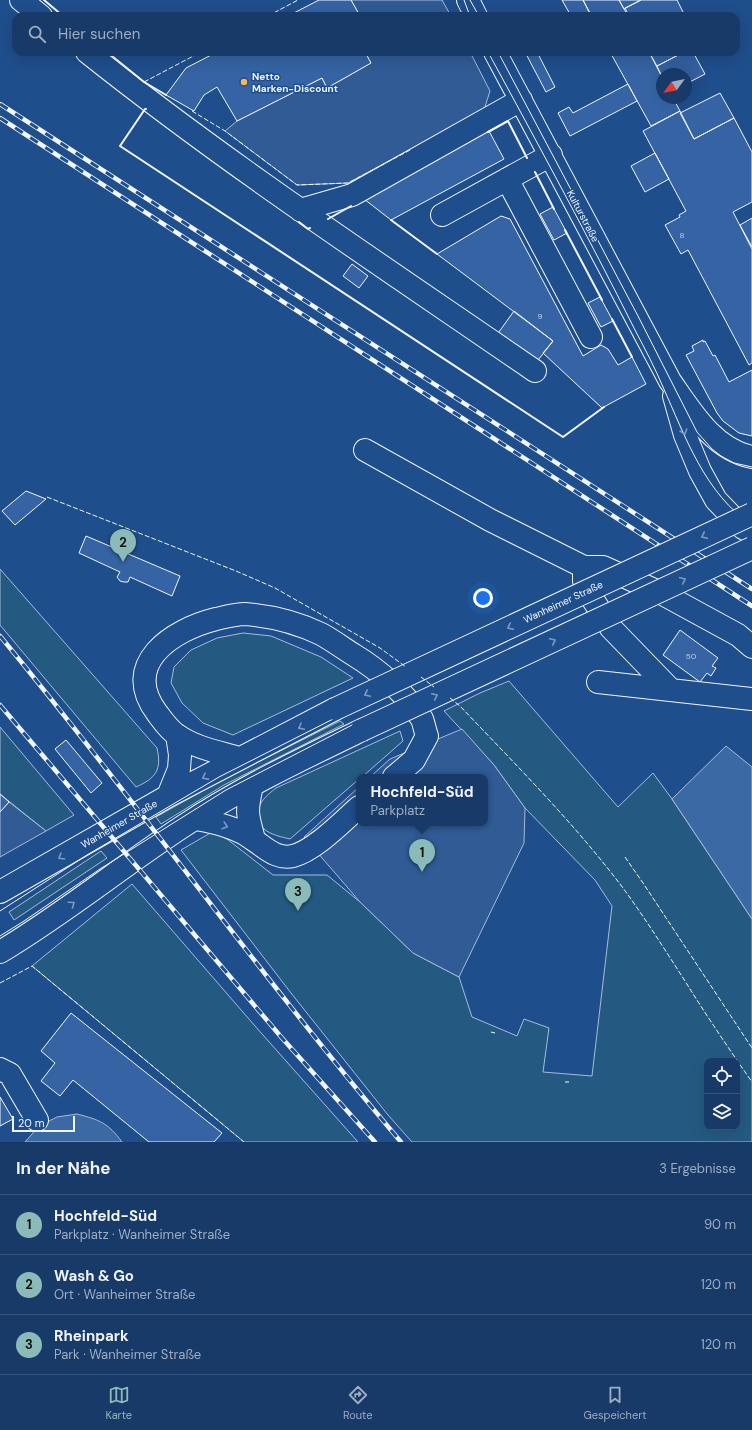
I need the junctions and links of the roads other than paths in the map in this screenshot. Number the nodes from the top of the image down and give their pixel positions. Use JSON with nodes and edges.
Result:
{"nodes":[{"id":1,"x":21,"y":0,"type":"edge"},
{"id":2,"x":468,"y":0,"type":"edge"},
{"id":3,"x":36,"y":12,"type":"edge"},
{"id":4,"x":474,"y":12,"type":"edge"},
{"id":5,"x":92,"y":56,"type":"edge"},
{"id":6,"x":497,"y":56,"type":"edge"},
{"id":7,"x":522,"y":100,"type":"junction"},
{"id":8,"x":551,"y":155,"type":"junction"},
{"id":9,"x":507,"y":179,"type":"junction"},
{"id":10,"x":300,"y":210,"type":"junction"},
{"id":11,"x":442,"y":215,"type":"dead end"},
{"id":12,"x":591,"y":337,"type":"dead end"},
{"id":13,"x":535,"y":371,"type":"dead end"},
{"id":14,"x":670,"y":381,"type":"junction"},
{"id":15,"x":365,"y":450,"type":"dead end"},
{"id":16,"x":752,"y":457,"type":"edge"},
{"id":17,"x":752,"y":514,"type":"edge"},
{"id":18,"x":752,"y":533,"type":"edge"},
{"id":19,"x":752,"y":548,"type":"edge"},
{"id":20,"x":584,"y":566,"type":"junction"},
{"id":21,"x":752,"y":647,"type":"edge"},
{"id":22,"x":598,"y":682,"type":"dead end"},
{"id":23,"x":671,"y":690,"type":"junction"},
{"id":24,"x":752,"y":699,"type":"edge"},
{"id":25,"x":177,"y":735,"type":"junction"},
{"id":26,"x":239,"y":758,"type":"junction"},
{"id":27,"x":398,"y":774,"type":"edge"},
{"id":28,"x":252,"y":786,"type":"junction"},
{"id":29,"x":168,"y":796,"type":"junction"},
{"id":30,"x":356,"y":810,"type":"edge"},
{"id":31,"x":195,"y":819,"type":"junction"},
{"id":32,"x":254,"y":840,"type":"junction"},
{"id":33,"x":0,"y":892,"type":"edge"},
{"id":34,"x":0,"y":952,"type":"edge"},
{"id":35,"x":0,"y":1069,"type":"edge"},
{"id":36,"x":37,"y":1120,"type":"dead end"}],
"edges":[{"from":1,"to":3,"type":"street"},
{"from":2,"to":4,"type":"street"},
{"from":5,"to":10,"type":"street"},
{"from":6,"to":7,"type":"street","name":"Kulturstraße"},
{"from":7,"to":8,"type":"street","name":"Kulturstraße"},
{"from":7,"to":10,"type":"street"},
{"from":8,"to":9,"type":"street"},
{"from":8,"to":14,"type":"street","name":"Kulturstraße"},
{"from":9,"to":11,"type":"street"},
{"from":9,"to":12,"type":"street"},
{"from":10,"to":13,"type":"street"},
{"from":14,"to":16,"type":"street"},
{"from":14,"to":18,"type":"street","one_way":true},
{"from":15,"to":20,"type":"street"},
{"from":17,"to":26,"type":"street","name":"Wanheimer Straße","one_way":true,"bridge":true},
{"from":28,"to":19,"type":"street","one_way":true,"bridge":true},
{"from":20,"to":21,"type":"street"},
{"from":20,"to":23,"type":"street"},
{"from":22,"to":23,"type":"street"},
{"from":23,"to":24,"type":"street"},
{"from":25,"to":26,"type":"street"},
{"from":25,"to":27,"type":"street"},
{"from":25,"to":29,"type":"street"},
{"from":26,"to":29,"type":"street","name":"Wanheimer Straße","one_way":true},
{"from":28,"to":31,"type":"street"},
{"from":28,"to":32,"type":"street"},
{"from":29,"to":33,"type":"street","name":"Wanheimer Straße","one_way":true},
{"from":30,"to":32,"type":"street"},
{"from":31,"to":32,"type":"street","one_way":true},
{"from":34,"to":31,"type":"street","one_way":true},
{"from":35,"to":36,"type":"street"}]}
